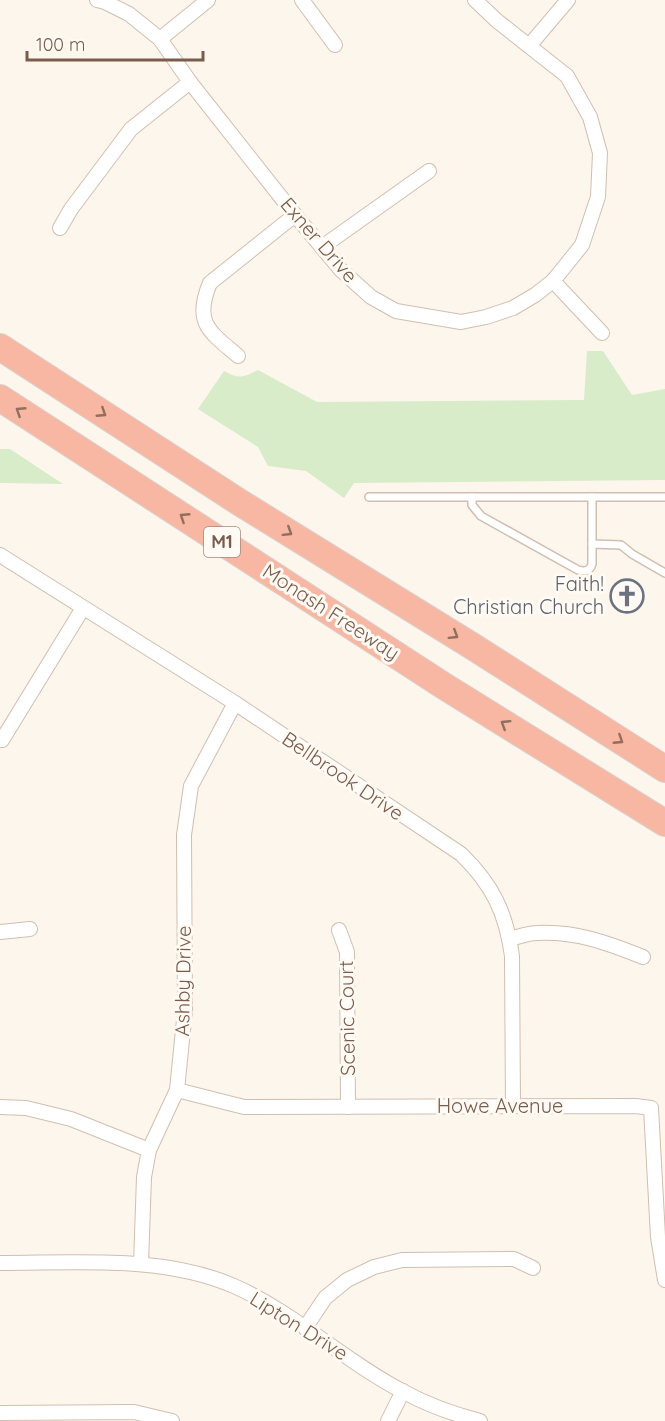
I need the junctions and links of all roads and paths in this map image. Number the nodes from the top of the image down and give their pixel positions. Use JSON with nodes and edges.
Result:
{"nodes":[{"id":1,"x":97,"y":0,"type":"edge"},
{"id":2,"x":208,"y":0,"type":"edge"},
{"id":3,"x":302,"y":0,"type":"edge"},
{"id":4,"x":475,"y":0,"type":"edge"},
{"id":5,"x":568,"y":0,"type":"edge"},
{"id":6,"x":160,"y":39,"type":"junction"},
{"id":7,"x":335,"y":45,"type":"dead end"},
{"id":8,"x":529,"y":46,"type":"junction"},
{"id":9,"x":190,"y":82,"type":"junction"},
{"id":10,"x":429,"y":171,"type":"dead end"},
{"id":11,"x":295,"y":215,"type":"junction"},
{"id":12,"x":60,"y":228,"type":"dead end"},
{"id":13,"x":322,"y":247,"type":"junction"},
{"id":14,"x":553,"y":281,"type":"junction"},
{"id":15,"x":602,"y":333,"type":"dead end"},
{"id":16,"x":0,"y":347,"type":"edge"},
{"id":17,"x":238,"y":356,"type":"dead end"},
{"id":18,"x":0,"y":398,"type":"edge"},
{"id":19,"x":369,"y":497,"type":"dead end"},
{"id":20,"x":472,"y":497,"type":"junction"},
{"id":21,"x":592,"y":497,"type":"junction"},
{"id":22,"x":665,"y":497,"type":"edge"},
{"id":23,"x":592,"y":544,"type":"junction"},
{"id":24,"x":0,"y":555,"type":"edge"},
{"id":25,"x":665,"y":573,"type":"edge"},
{"id":26,"x":83,"y":608,"type":"junction"},
{"id":27,"x":235,"y":703,"type":"junction"},
{"id":28,"x":0,"y":740,"type":"edge"},
{"id":29,"x":555,"y":755,"type":"junction"},
{"id":30,"x":665,"y":770,"type":"edge"},
{"id":31,"x":665,"y":823,"type":"edge"},
{"id":32,"x":665,"y":842,"type":"edge"},
{"id":33,"x":30,"y":929,"type":"dead end"},
{"id":34,"x":339,"y":930,"type":"dead end"},
{"id":35,"x":0,"y":932,"type":"edge"},
{"id":36,"x":509,"y":939,"type":"junction"},
{"id":37,"x":643,"y":957,"type":"dead end"},
{"id":38,"x":177,"y":1090,"type":"junction"},
{"id":39,"x":513,"y":1106,"type":"junction"},
{"id":40,"x":0,"y":1107,"type":"edge"},
{"id":41,"x":348,"y":1107,"type":"junction"},
{"id":42,"x":149,"y":1150,"type":"junction"},
{"id":43,"x":0,"y":1263,"type":"edge"},
{"id":44,"x":141,"y":1264,"type":"junction"},
{"id":45,"x":533,"y":1268,"type":"dead end"},
{"id":46,"x":665,"y":1280,"type":"edge"},
{"id":47,"x":305,"y":1328,"type":"junction"},
{"id":48,"x":403,"y":1391,"type":"junction"},
{"id":49,"x":0,"y":1413,"type":"edge"},
{"id":50,"x":172,"y":1421,"type":"edge"},
{"id":51,"x":387,"y":1421,"type":"edge"},
{"id":52,"x":480,"y":1421,"type":"edge"}],
"edges":[{"from":1,"to":6,"type":"street","name":"Exner Drive"},
{"from":2,"to":6,"type":"street"},
{"from":3,"to":7,"type":"street"},
{"from":4,"to":8,"type":"street","name":"Exner Drive"},
{"from":5,"to":8,"type":"street"},
{"from":6,"to":9,"type":"street","name":"Exner Drive"},
{"from":8,"to":14,"type":"street","name":"Exner Drive"},
{"from":9,"to":11,"type":"street","name":"Exner Drive"},
{"from":9,"to":12,"type":"street"},
{"from":10,"to":13,"type":"street"},
{"from":11,"to":13,"type":"street","name":"Exner Drive"},
{"from":11,"to":17,"type":"street"},
{"from":13,"to":14,"type":"street","name":"Exner Drive"},
{"from":14,"to":15,"type":"street"},
{"from":16,"to":30,"type":"highway","number":"M1","one_way":true},
{"from":29,"to":18,"type":"highway","name":"Monash Freeway","number":"M1","one_way":true},
{"from":19,"to":20,"type":"lane"},
{"from":20,"to":21,"type":"lane"},
{"from":20,"to":23,"type":"lane"},
{"from":21,"to":22,"type":"lane"},
{"from":21,"to":23,"type":"lane"},
{"from":23,"to":25,"type":"lane"},
{"from":24,"to":26,"type":"street","name":"Bellbrook Drive"},
{"from":26,"to":27,"type":"street","name":"Bellbrook Drive"},
{"from":26,"to":28,"type":"street"},
{"from":27,"to":36,"type":"street","name":"Bellbrook Drive"},
{"from":27,"to":38,"type":"street","name":"Ashby Drive"},
{"from":29,"to":31,"type":"highway","name":"Monash Freeway","number":"M1"},
{"from":29,"to":32,"type":"highway"},
{"from":33,"to":35,"type":"street"},
{"from":34,"to":41,"type":"street","name":"Scenic Court"},
{"from":36,"to":37,"type":"street"},
{"from":36,"to":39,"type":"street","name":"Bellbrook Drive"},
{"from":38,"to":41,"type":"street","name":"Howe Avenue"},
{"from":38,"to":42,"type":"street","name":"Ashby Drive"},
{"from":39,"to":41,"type":"street","name":"Howe Avenue"},
{"from":39,"to":46,"type":"street","name":"Howe Avenue"},
{"from":40,"to":42,"type":"street"},
{"from":42,"to":44,"type":"street","name":"Ashby Drive"},
{"from":43,"to":44,"type":"street","name":"Lipton Drive"},
{"from":44,"to":47,"type":"street","name":"Lipton Drive"},
{"from":45,"to":47,"type":"street"},
{"from":47,"to":48,"type":"street","name":"Lipton Drive"},
{"from":48,"to":51,"type":"street"},
{"from":48,"to":52,"type":"street","name":"Lipton Drive"},
{"from":49,"to":50,"type":"street"}]}
